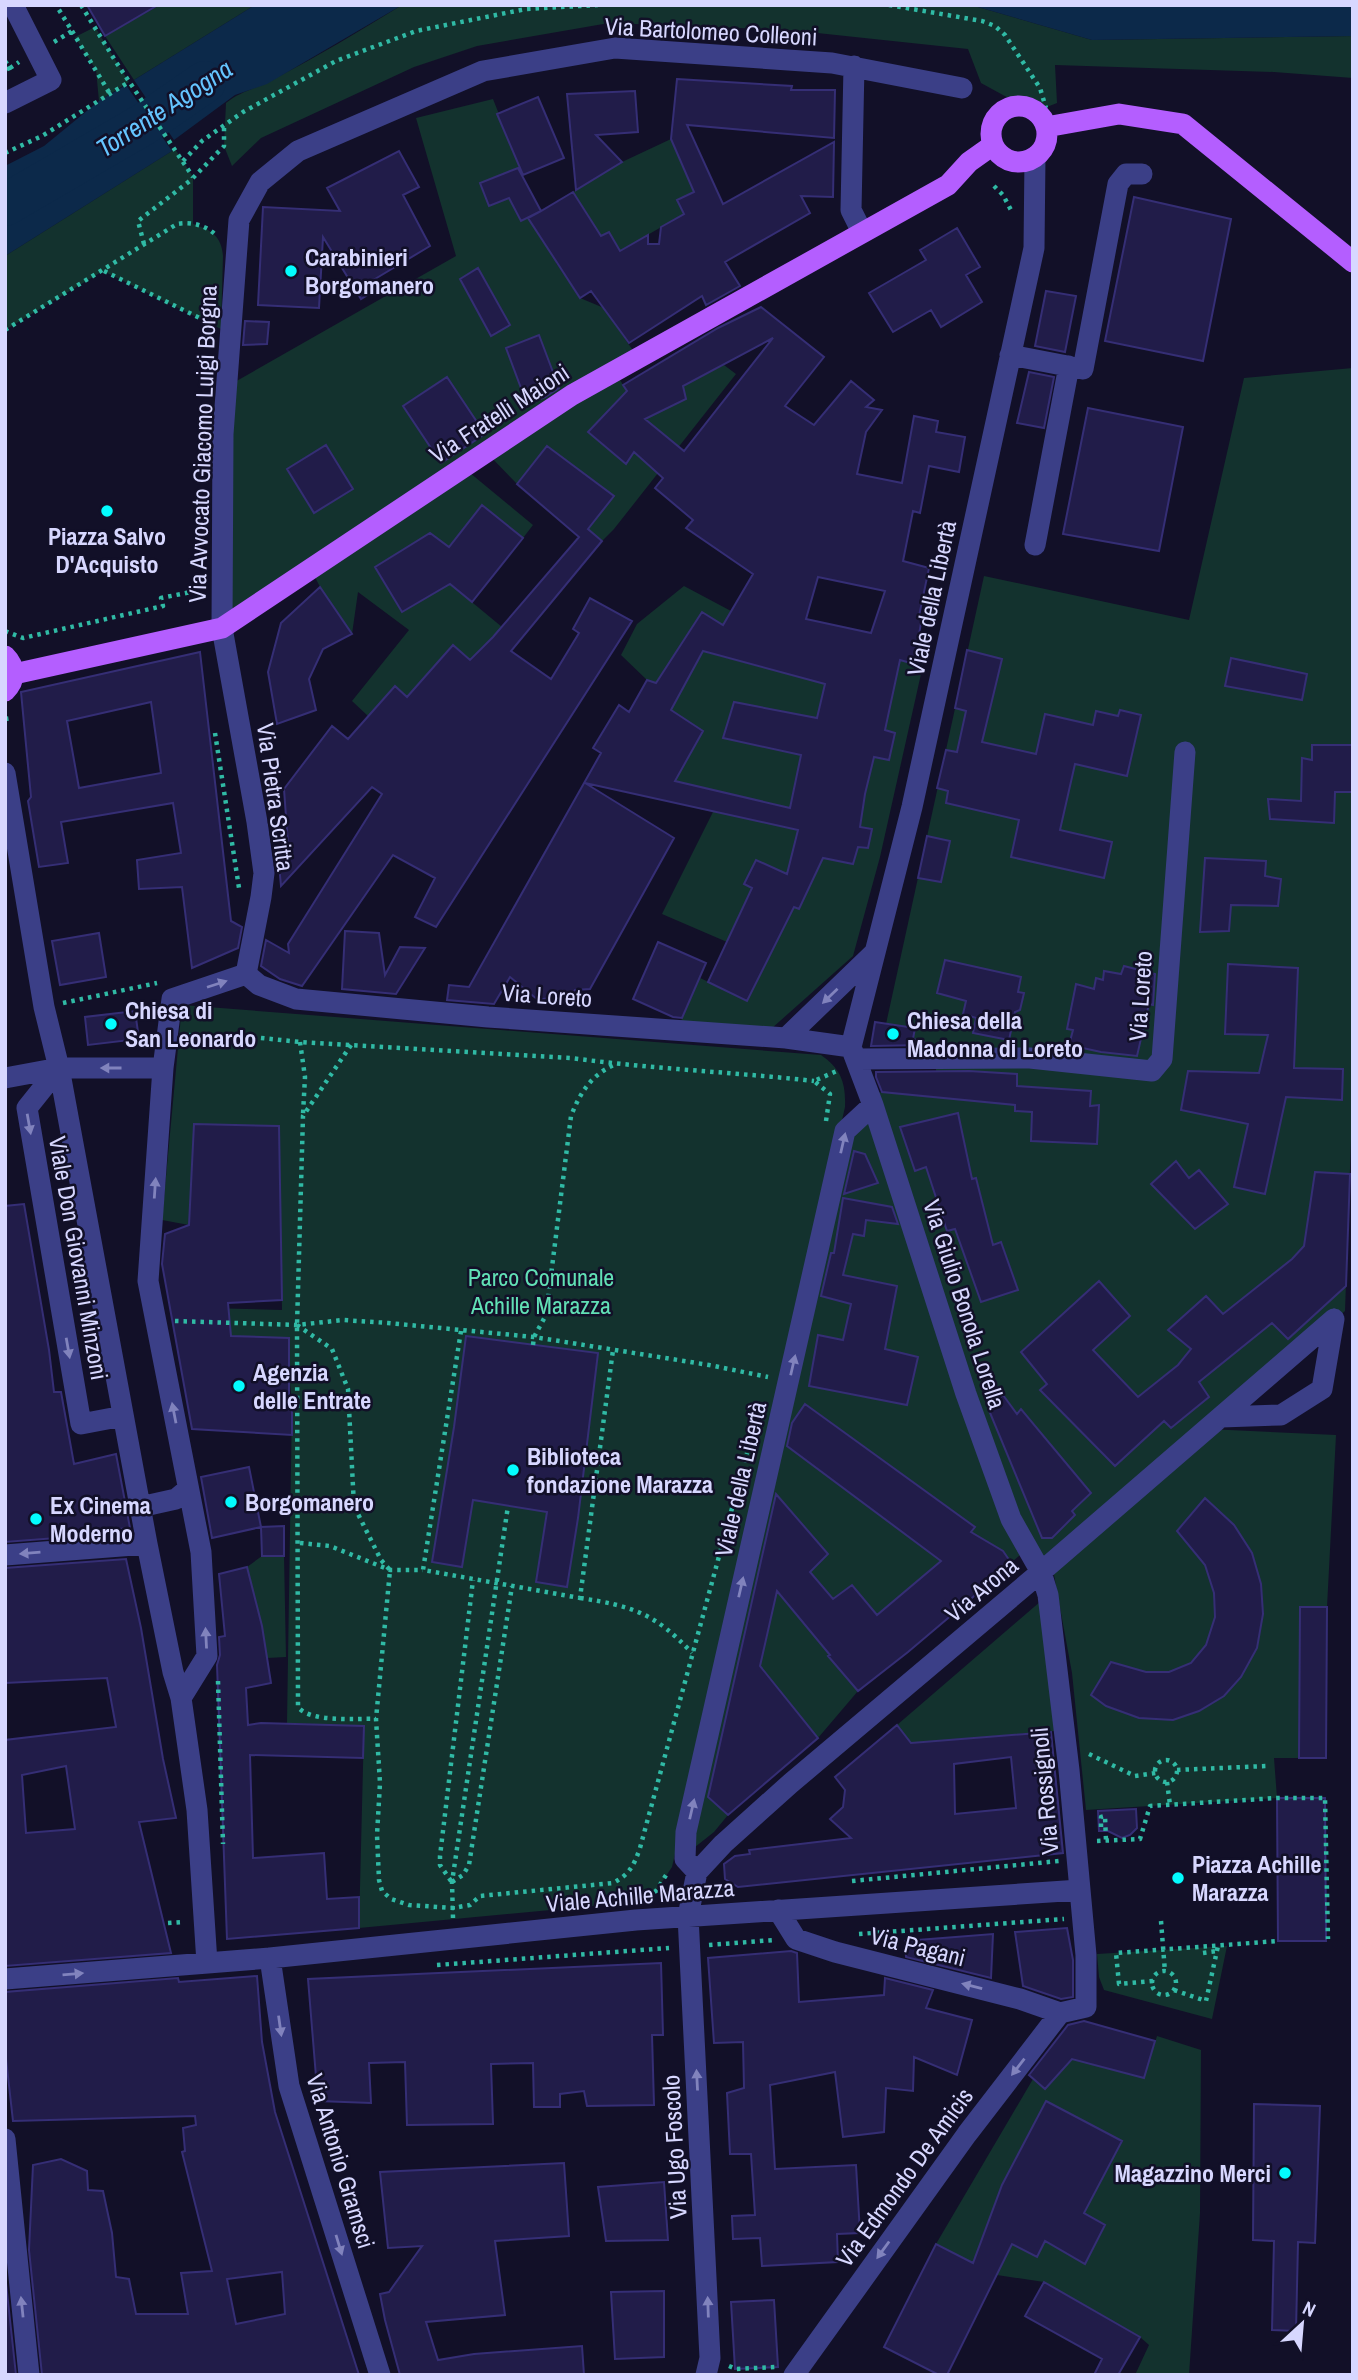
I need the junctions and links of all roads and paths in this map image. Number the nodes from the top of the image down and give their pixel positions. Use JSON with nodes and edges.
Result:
{"nodes":[{"id":1,"x":13,"y":5,"type":"edge"},
{"id":2,"x":56,"y":5,"type":"edge"},
{"id":3,"x":81,"y":5,"type":"edge"},
{"id":4,"x":598,"y":5,"type":"edge"},
{"id":5,"x":889,"y":5,"type":"edge"},
{"id":6,"x":72,"y":31,"type":"junction"},
{"id":7,"x":48,"y":45,"type":"dead end"},
{"id":8,"x":5,"y":61,"type":"edge"},
{"id":9,"x":854,"y":66,"type":"junction"},
{"id":10,"x":5,"y":70,"type":"edge"},
{"id":11,"x":129,"y":82,"type":"junction"},
{"id":12,"x":962,"y":88,"type":"dead end"},
{"id":13,"x":110,"y":94,"type":"junction"},
{"id":14,"x":5,"y":103,"type":"edge"},
{"id":15,"x":1048,"y":123,"type":"junction"},
{"id":16,"x":223,"y":127,"type":"junction"},
{"id":17,"x":993,"y":145,"type":"junction"},
{"id":18,"x":5,"y":153,"type":"edge"},
{"id":19,"x":1035,"y":157,"type":"junction"},
{"id":20,"x":183,"y":161,"type":"junction"},
{"id":21,"x":1142,"y":174,"type":"dead end"},
{"id":22,"x":193,"y":177,"type":"junction"},
{"id":23,"x":994,"y":186,"type":"dead end"},
{"id":24,"x":239,"y":220,"type":"joint"},
{"id":25,"x":1016,"y":223,"type":"dead end"},
{"id":26,"x":862,"y":232,"type":"junction"},
{"id":27,"x":144,"y":244,"type":"junction"},
{"id":28,"x":222,"y":244,"type":"dead end"},
{"id":29,"x":1353,"y":262,"type":"edge"},
{"id":30,"x":103,"y":271,"type":"junction"},
{"id":31,"x":220,"y":329,"type":"dead end"},
{"id":32,"x":5,"y":330,"type":"edge"},
{"id":33,"x":1010,"y":355,"type":"junction"},
{"id":34,"x":1069,"y":366,"type":"junction"},
{"id":35,"x":1034,"y":545,"type":"dead end"},
{"id":36,"x":205,"y":589,"type":"dead end"},
{"id":37,"x":222,"y":628,"type":"junction"},
{"id":38,"x":23,"y":638,"type":"dead end"},
{"id":39,"x":8,"y":674,"type":"edge"},
{"id":40,"x":12,"y":718,"type":"dead end"},
{"id":41,"x":5,"y":719,"type":"edge"},
{"id":42,"x":215,"y":733,"type":"dead end"},
{"id":43,"x":1185,"y":752,"type":"dead end"},
{"id":44,"x":5,"y":773,"type":"edge"},
{"id":45,"x":240,"y":899,"type":"dead end"},
{"id":46,"x":873,"y":954,"type":"junction"},
{"id":47,"x":246,"y":974,"type":"junction"},
{"id":48,"x":160,"y":982,"type":"dead end"},
{"id":49,"x":44,"y":1007,"type":"junction"},
{"id":50,"x":179,"y":1034,"type":"dead end"},
{"id":51,"x":786,"y":1038,"type":"junction"},
{"id":52,"x":300,"y":1042,"type":"junction"},
{"id":53,"x":351,"y":1045,"type":"junction"},
{"id":54,"x":854,"y":1053,"type":"junction"},
{"id":55,"x":615,"y":1064,"type":"junction"},
{"id":56,"x":59,"y":1068,"type":"junction"},
{"id":57,"x":163,"y":1068,"type":"junction"},
{"id":58,"x":5,"y":1078,"type":"edge"},
{"id":59,"x":864,"y":1080,"type":"junction"},
{"id":60,"x":814,"y":1081,"type":"junction"},
{"id":61,"x":873,"y":1105,"type":"junction"},
{"id":62,"x":303,"y":1116,"type":"junction"},
{"id":63,"x":826,"y":1122,"type":"dead end"},
{"id":64,"x":172,"y":1321,"type":"dead end"},
{"id":65,"x":297,"y":1325,"type":"junction"},
{"id":66,"x":461,"y":1331,"type":"junction"},
{"id":67,"x":534,"y":1337,"type":"junction"},
{"id":68,"x":533,"y":1345,"type":"dead end"},
{"id":69,"x":613,"y":1350,"type":"junction"},
{"id":70,"x":772,"y":1364,"type":"dead end"},
{"id":71,"x":768,"y":1377,"type":"junction"},
{"id":72,"x":765,"y":1390,"type":"dead end"},
{"id":73,"x":123,"y":1416,"type":"junction"},
{"id":74,"x":1221,"y":1417,"type":"junction"},
{"id":75,"x":750,"y":1443,"type":"dead end"},
{"id":76,"x":188,"y":1489,"type":"junction"},
{"id":77,"x":508,"y":1506,"type":"dead end"},
{"id":78,"x":140,"y":1507,"type":"junction"},
{"id":79,"x":299,"y":1543,"type":"junction"},
{"id":80,"x":147,"y":1544,"type":"junction"},
{"id":81,"x":5,"y":1555,"type":"edge"},
{"id":82,"x":390,"y":1570,"type":"junction"},
{"id":83,"x":423,"y":1570,"type":"junction"},
{"id":84,"x":1041,"y":1573,"type":"junction"},
{"id":85,"x":473,"y":1580,"type":"junction"},
{"id":86,"x":496,"y":1584,"type":"junction"},
{"id":87,"x":512,"y":1586,"type":"junction"},
{"id":88,"x":580,"y":1598,"type":"junction"},
{"id":89,"x":692,"y":1653,"type":"junction"},
{"id":90,"x":217,"y":1671,"type":"dead end"},
{"id":91,"x":181,"y":1699,"type":"junction"},
{"id":92,"x":376,"y":1719,"type":"junction"},
{"id":93,"x":1068,"y":1754,"type":"junction"},
{"id":94,"x":1266,"y":1766,"type":"dead end"},
{"id":95,"x":1177,"y":1770,"type":"junction"},
{"id":96,"x":1156,"y":1773,"type":"junction"},
{"id":97,"x":1167,"y":1782,"type":"junction"},
{"id":98,"x":1170,"y":1805,"type":"junction"},
{"id":99,"x":1101,"y":1827,"type":"dead end"},
{"id":100,"x":1097,"y":1841,"type":"dead end"},
{"id":101,"x":1106,"y":1841,"type":"junction"},
{"id":102,"x":224,"y":1858,"type":"dead end"},
{"id":103,"x":1069,"y":1860,"type":"dead end"},
{"id":104,"x":696,"y":1877,"type":"junction"},
{"id":105,"x":452,"y":1882,"type":"junction"},
{"id":106,"x":839,"y":1882,"type":"dead end"},
{"id":107,"x":1080,"y":1890,"type":"junction"},
{"id":108,"x":734,"y":1892,"type":"dead end"},
{"id":109,"x":778,"y":1910,"type":"junction"},
{"id":110,"x":688,"y":1916,"type":"junction"},
{"id":111,"x":1082,"y":1918,"type":"junction"},
{"id":112,"x":1161,"y":1921,"type":"dead end"},
{"id":113,"x":851,"y":1935,"type":"dead end"},
{"id":114,"x":796,"y":1939,"type":"junction"},
{"id":115,"x":1328,"y":1939,"type":"dead end"},
{"id":116,"x":1278,"y":1941,"type":"dead end"},
{"id":117,"x":691,"y":1946,"type":"junction"},
{"id":118,"x":1217,"y":1948,"type":"junction"},
{"id":119,"x":1164,"y":1950,"type":"junction"},
{"id":120,"x":1203,"y":1953,"type":"dead end"},
{"id":121,"x":271,"y":1958,"type":"junction"},
{"id":122,"x":206,"y":1963,"type":"junction"},
{"id":123,"x":430,"y":1965,"type":"dead end"},
{"id":124,"x":1166,"y":1972,"type":"junction"},
{"id":125,"x":5,"y":1979,"type":"edge"},
{"id":126,"x":1153,"y":1981,"type":"junction"},
{"id":127,"x":1174,"y":1990,"type":"junction"},
{"id":128,"x":1060,"y":2013,"type":"junction"},
{"id":129,"x":5,"y":2139,"type":"edge"},
{"id":130,"x":731,"y":2366,"type":"dead end"},
{"id":131,"x":795,"y":2373,"type":"edge"},
{"id":132,"x":29,"y":2375,"type":"edge"},
{"id":133,"x":380,"y":2375,"type":"edge"},
{"id":134,"x":706,"y":2375,"type":"edge"}],
"edges":[{"from":1,"to":14,"type":"street"},
{"from":2,"to":6,"type":"path"},
{"from":3,"to":11,"type":"path"},
{"from":4,"to":16,"type":"path"},
{"from":5,"to":15,"type":"path"},
{"from":6,"to":7,"type":"path"},
{"from":6,"to":13,"type":"path"},
{"from":8,"to":10,"type":"path"},
{"from":9,"to":12,"type":"street","name":"Via Bartolomeo Colleoni"},
{"from":9,"to":24,"type":"street","name":"Via Bartolomeo Colleoni"},
{"from":9,"to":26,"type":"street"},
{"from":11,"to":13,"type":"path"},
{"from":11,"to":20,"type":"path"},
{"from":13,"to":18,"type":"path"},
{"from":15,"to":17,"type":"main road"},
{"from":15,"to":19,"type":"main road"},
{"from":15,"to":29,"type":"main road"},
{"from":16,"to":20,"type":"path"},
{"from":16,"to":22,"type":"path"},
{"from":17,"to":19,"type":"main road"},
{"from":17,"to":26,"type":"main road","name":"Via Fratelli Maioni"},
{"from":19,"to":33,"type":"street","name":"Viale della Libertà"},
{"from":20,"to":22,"type":"path"},
{"from":21,"to":34,"type":"street"},
{"from":22,"to":27,"type":"path"},
{"from":23,"to":25,"type":"path"},
{"from":24,"to":37,"type":"street","name":"Via Avvocato Giacomo Luigi Borgna"},
{"from":26,"to":37,"type":"main road","name":"Via Fratelli Maioni"},
{"from":27,"to":28,"type":"path"},
{"from":27,"to":30,"type":"path"},
{"from":30,"to":31,"type":"path"},
{"from":30,"to":32,"type":"path"},
{"from":33,"to":34,"type":"street"},
{"from":33,"to":46,"type":"street","name":"Viale della Libertà"},
{"from":34,"to":35,"type":"street"},
{"from":36,"to":38,"type":"path"},
{"from":37,"to":39,"type":"main road","name":"Via Fratelli Maioni"},
{"from":37,"to":47,"type":"street","name":"Via Pietra Scritta"},
{"from":40,"to":41,"type":"path"},
{"from":42,"to":45,"type":"path"},
{"from":43,"to":54,"type":"street","name":"Via Loreto"},
{"from":44,"to":49,"type":"street","name":"Viale Don Giovanni Minzoni"},
{"from":46,"to":51,"type":"street","one_way":true},
{"from":46,"to":54,"type":"street","name":"Viale della Libertà"},
{"from":47,"to":51,"type":"street","name":"Via Loreto"},
{"from":57,"to":47,"type":"street","one_way":true},
{"from":48,"to":49,"type":"path"},
{"from":49,"to":56,"type":"street","name":"Viale Don Giovanni Minzoni"},
{"from":50,"to":52,"type":"path"},
{"from":51,"to":54,"type":"street","name":"Via Loreto"},
{"from":52,"to":53,"type":"path"},
{"from":52,"to":62,"type":"path"},
{"from":53,"to":55,"type":"path"},
{"from":53,"to":62,"type":"path"},
{"from":54,"to":59,"type":"street","name":"Via Giulio Bonola Lorella"},
{"from":55,"to":60,"type":"path"},
{"from":55,"to":67,"type":"path"},
{"from":57,"to":56,"type":"street","one_way":true},
{"from":56,"to":58,"type":"street"},
{"from":56,"to":73,"type":"street","name":"Viale Don Giovanni Minzoni"},
{"from":56,"to":73,"type":"street","name":"Viale Don Giovanni Minzoni","one_way":true},
{"from":76,"to":57,"type":"street","one_way":true},
{"from":59,"to":60,"type":"path"},
{"from":59,"to":61,"type":"street","name":"Via Giulio Bonola Lorella"},
{"from":60,"to":63,"type":"path"},
{"from":61,"to":84,"type":"street","name":"Via Giulio Bonola Lorella"},
{"from":104,"to":61,"type":"street","name":"Viale della Libertà","one_way":true},
{"from":62,"to":65,"type":"path"},
{"from":64,"to":65,"type":"path"},
{"from":65,"to":66,"type":"path"},
{"from":65,"to":79,"type":"path"},
{"from":65,"to":82,"type":"path"},
{"from":66,"to":67,"type":"path"},
{"from":66,"to":83,"type":"path"},
{"from":67,"to":68,"type":"path"},
{"from":67,"to":69,"type":"path"},
{"from":69,"to":71,"type":"path"},
{"from":69,"to":88,"type":"path"},
{"from":70,"to":71,"type":"path"},
{"from":71,"to":72,"type":"path"},
{"from":73,"to":78,"type":"street","name":"Viale Don Giovanni Minzoni"},
{"from":74,"to":74,"type":"street","name":"Via Arona"},
{"from":74,"to":84,"type":"street","name":"Via Arona"},
{"from":75,"to":89,"type":"path"},
{"from":76,"to":78,"type":"street"},
{"from":91,"to":76,"type":"street","one_way":true},
{"from":77,"to":86,"type":"path"},
{"from":78,"to":80,"type":"street","name":"Viale Don Giovanni Minzoni"},
{"from":79,"to":82,"type":"path"},
{"from":79,"to":92,"type":"path"},
{"from":80,"to":81,"type":"street","one_way":true},
{"from":80,"to":91,"type":"street","name":"Viale Don Giovanni Minzoni"},
{"from":82,"to":83,"type":"path"},
{"from":82,"to":92,"type":"path"},
{"from":83,"to":85,"type":"path"},
{"from":84,"to":93,"type":"street","name":"Via Rossignoli"},
{"from":84,"to":104,"type":"street","name":"Via Arona"},
{"from":85,"to":86,"type":"path"},
{"from":85,"to":105,"type":"path"},
{"from":86,"to":87,"type":"path"},
{"from":86,"to":105,"type":"path"},
{"from":87,"to":88,"type":"path"},
{"from":87,"to":105,"type":"path"},
{"from":88,"to":89,"type":"path"},
{"from":89,"to":92,"type":"path"},
{"from":90,"to":102,"type":"path"},
{"from":91,"to":122,"type":"street","name":"Viale Don Giovanni Minzoni"},
{"from":93,"to":96,"type":"path"},
{"from":93,"to":107,"type":"street","name":"Via Rossignoli"},
{"from":94,"to":95,"type":"path"},
{"from":95,"to":96,"type":"path"},
{"from":95,"to":97,"type":"path"},
{"from":96,"to":97,"type":"path"},
{"from":97,"to":98,"type":"path"},
{"from":98,"to":101,"type":"path"},
{"from":98,"to":115,"type":"path"},
{"from":99,"to":101,"type":"path"},
{"from":100,"to":101,"type":"path"},
{"from":103,"to":106,"type":"path"},
{"from":104,"to":108,"type":"path"},
{"from":104,"to":110,"type":"street"},
{"from":107,"to":109,"type":"street","name":"Viale Achille Marazza"},
{"from":107,"to":111,"type":"street","name":"Via Rossignoli"},
{"from":109,"to":110,"type":"street","name":"Viale Achille Marazza"},
{"from":109,"to":114,"type":"street"},
{"from":110,"to":117,"type":"street","name":"Via Ugo Foscolo"},
{"from":110,"to":121,"type":"street","name":"Viale Achille Marazza"},
{"from":111,"to":113,"type":"path"},
{"from":111,"to":128,"type":"street","name":"Via Rossignoli"},
{"from":112,"to":119,"type":"path"},
{"from":114,"to":117,"type":"path"},
{"from":128,"to":114,"type":"street","name":"Via Pagani","one_way":true},
{"from":116,"to":118,"type":"path"},
{"from":117,"to":123,"type":"path"},
{"from":134,"to":117,"type":"street","name":"Via Ugo Foscolo","one_way":true},
{"from":118,"to":119,"type":"path"},
{"from":118,"to":120,"type":"path"},
{"from":118,"to":127,"type":"path"},
{"from":119,"to":124,"type":"path"},
{"from":119,"to":126,"type":"path"},
{"from":121,"to":122,"type":"street","name":"Viale Achille Marazza"},
{"from":121,"to":133,"type":"street","name":"Via Antonio Gramsci","one_way":true},
{"from":125,"to":122,"type":"street","name":"Viale Achille Marazza","one_way":true},
{"from":124,"to":126,"type":"path"},
{"from":124,"to":127,"type":"path"},
{"from":126,"to":127,"type":"path"},
{"from":128,"to":131,"type":"street","name":"Via Edmondo De Amicis","one_way":true},
{"from":132,"to":129,"type":"street","one_way":true},
{"from":130,"to":131,"type":"path"}]}
